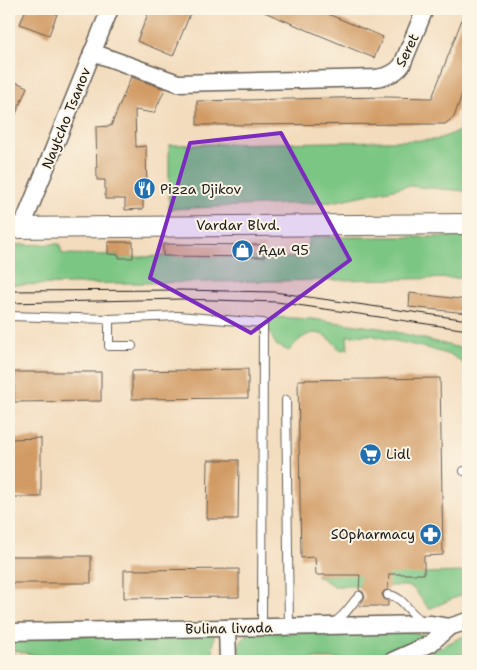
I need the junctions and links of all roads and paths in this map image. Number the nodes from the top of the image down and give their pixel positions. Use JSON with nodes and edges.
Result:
{"nodes":[{"id":1,"x":110,"y":9,"type":"edge"},
{"id":2,"x":425,"y":9,"type":"edge"},
{"id":3,"x":92,"y":52,"type":"junction"},
{"id":4,"x":468,"y":224,"type":"edge"},
{"id":5,"x":15,"y":228,"type":"edge"},
{"id":6,"x":9,"y":316,"type":"edge"},
{"id":7,"x":109,"y":319,"type":"junction"},
{"id":8,"x":132,"y":346,"type":"dead end"},
{"id":9,"x":286,"y":400,"type":"dead end"},
{"id":10,"x":388,"y":595,"type":"dead end"},
{"id":11,"x":359,"y":596,"type":"dead end"},
{"id":12,"x":468,"y":621,"type":"edge"},
{"id":13,"x":430,"y":624,"type":"junction"},
{"id":14,"x":289,"y":626,"type":"junction"},
{"id":15,"x":328,"y":626,"type":"junction"},
{"id":16,"x":262,"y":627,"type":"junction"},
{"id":17,"x":227,"y":628,"type":"junction"},
{"id":18,"x":450,"y":628,"type":"junction"},
{"id":19,"x":9,"y":632,"type":"edge"},
{"id":20,"x":228,"y":661,"type":"edge"},
{"id":21,"x":392,"y":661,"type":"edge"}],
"edges":[{"from":1,"to":3,"type":"street","name":"Naytcho Tsanov"},
{"from":2,"to":3,"type":"street","name":"Seret"},
{"from":3,"to":5,"type":"street","name":"Naytcho Tsanov"},
{"from":4,"to":5,"type":"street","name":"Vardar Blvd."},
{"from":6,"to":7,"type":"lane"},
{"from":7,"to":8,"type":"lane"},
{"from":7,"to":16,"type":"lane"},
{"from":9,"to":14,"type":"lane"},
{"from":10,"to":13,"type":"lane"},
{"from":11,"to":15,"type":"lane"},
{"from":12,"to":18,"type":"street"},
{"from":13,"to":15,"type":"street","name":"Bulina livada"},
{"from":13,"to":18,"type":"street","name":"Bulina livada"},
{"from":14,"to":15,"type":"street","name":"Bulina livada"},
{"from":14,"to":16,"type":"street","name":"Bulina livada"},
{"from":16,"to":17,"type":"street","name":"Bulina livada"},
{"from":17,"to":19,"type":"street","name":"Bulina livada"},
{"from":17,"to":20,"type":"street"},
{"from":18,"to":21,"type":"street"}]}
